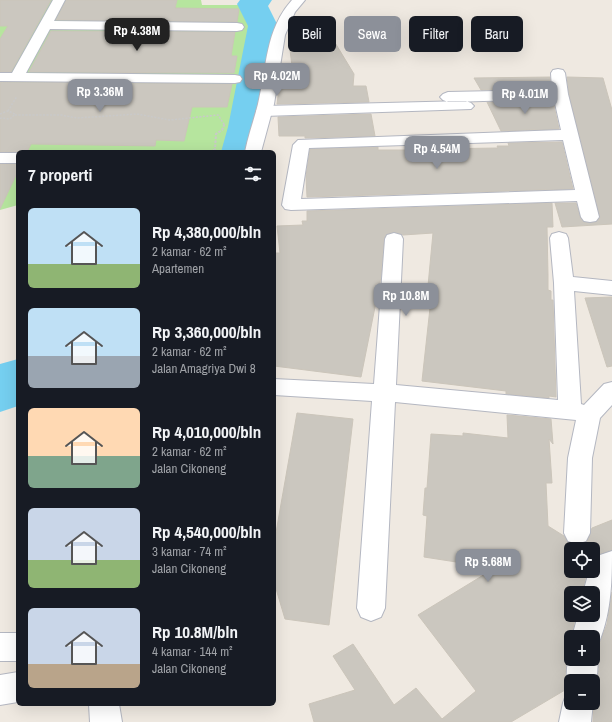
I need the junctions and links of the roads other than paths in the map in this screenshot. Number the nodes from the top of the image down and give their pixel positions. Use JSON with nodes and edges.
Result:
{"nodes":[{"id":1,"x":60,"y":0,"type":"edge"},
{"id":2,"x":299,"y":0,"type":"edge"},
{"id":3,"x":46,"y":25,"type":"junction"},
{"id":4,"x":237,"y":27,"type":"dead end"},
{"id":5,"x":558,"y":73,"type":"dead end"},
{"id":6,"x":0,"y":77,"type":"edge"},
{"id":7,"x":17,"y":77,"type":"junction"},
{"id":8,"x":235,"y":79,"type":"dead end"},
{"id":9,"x":560,"y":94,"type":"junction"},
{"id":10,"x":448,"y":97,"type":"dead end"},
{"id":11,"x":475,"y":106,"type":"dead end"},
{"id":12,"x":264,"y":111,"type":"junction"},
{"id":13,"x":570,"y":135,"type":"junction"},
{"id":14,"x":253,"y":150,"type":"edge"},
{"id":15,"x":0,"y":158,"type":"edge"},
{"id":16,"x":16,"y":158,"type":"edge"},
{"id":17,"x":585,"y":195,"type":"junction"},
{"id":18,"x":282,"y":205,"type":"edge"},
{"id":19,"x":590,"y":217,"type":"dead end"},
{"id":20,"x":559,"y":238,"type":"dead end"},
{"id":21,"x":394,"y":239,"type":"dead end"},
{"id":22,"x":564,"y":283,"type":"junction"},
{"id":23,"x":612,"y":288,"type":"edge"},
{"id":24,"x":276,"y":387,"type":"edge"},
{"id":25,"x":612,"y":390,"type":"edge"},
{"id":26,"x":385,"y":393,"type":"junction"},
{"id":27,"x":579,"y":412,"type":"junction"},
{"id":28,"x":577,"y":533,"type":"dead end"},
{"id":29,"x":612,"y":563,"type":"edge"},
{"id":30,"x":599,"y":586,"type":"edge"},
{"id":31,"x":371,"y":608,"type":"dead end"},
{"id":32,"x":0,"y":647,"type":"edge"},
{"id":33,"x":16,"y":647,"type":"edge"},
{"id":34,"x":16,"y":687,"type":"edge"},
{"id":35,"x":0,"y":690,"type":"edge"},
{"id":36,"x":104,"y":706,"type":"edge"},
{"id":37,"x":577,"y":710,"type":"edge"},
{"id":38,"x":106,"y":722,"type":"edge"},
{"id":39,"x":575,"y":722,"type":"edge"}],
"edges":[{"from":1,"to":3,"type":"street"},
{"from":2,"to":12,"type":"street"},
{"from":3,"to":4,"type":"street"},
{"from":3,"to":7,"type":"street"},
{"from":5,"to":9,"type":"street"},
{"from":6,"to":7,"type":"street"},
{"from":7,"to":8,"type":"street"},
{"from":9,"to":10,"type":"street"},
{"from":9,"to":13,"type":"street"},
{"from":11,"to":12,"type":"street"},
{"from":12,"to":14,"type":"street"},
{"from":13,"to":17,"type":"street"},
{"from":13,"to":18,"type":"street"},
{"from":15,"to":16,"type":"street"},
{"from":17,"to":18,"type":"street"},
{"from":17,"to":19,"type":"street"},
{"from":20,"to":22,"type":"street"},
{"from":21,"to":26,"type":"street"},
{"from":22,"to":23,"type":"street"},
{"from":22,"to":27,"type":"street"},
{"from":24,"to":26,"type":"street"},
{"from":25,"to":27,"type":"street"},
{"from":26,"to":27,"type":"street"},
{"from":26,"to":31,"type":"street"},
{"from":27,"to":28,"type":"street"},
{"from":29,"to":30,"type":"street"},
{"from":32,"to":33,"type":"street"},
{"from":34,"to":35,"type":"street"},
{"from":36,"to":38,"type":"street"},
{"from":37,"to":39,"type":"street"}]}
